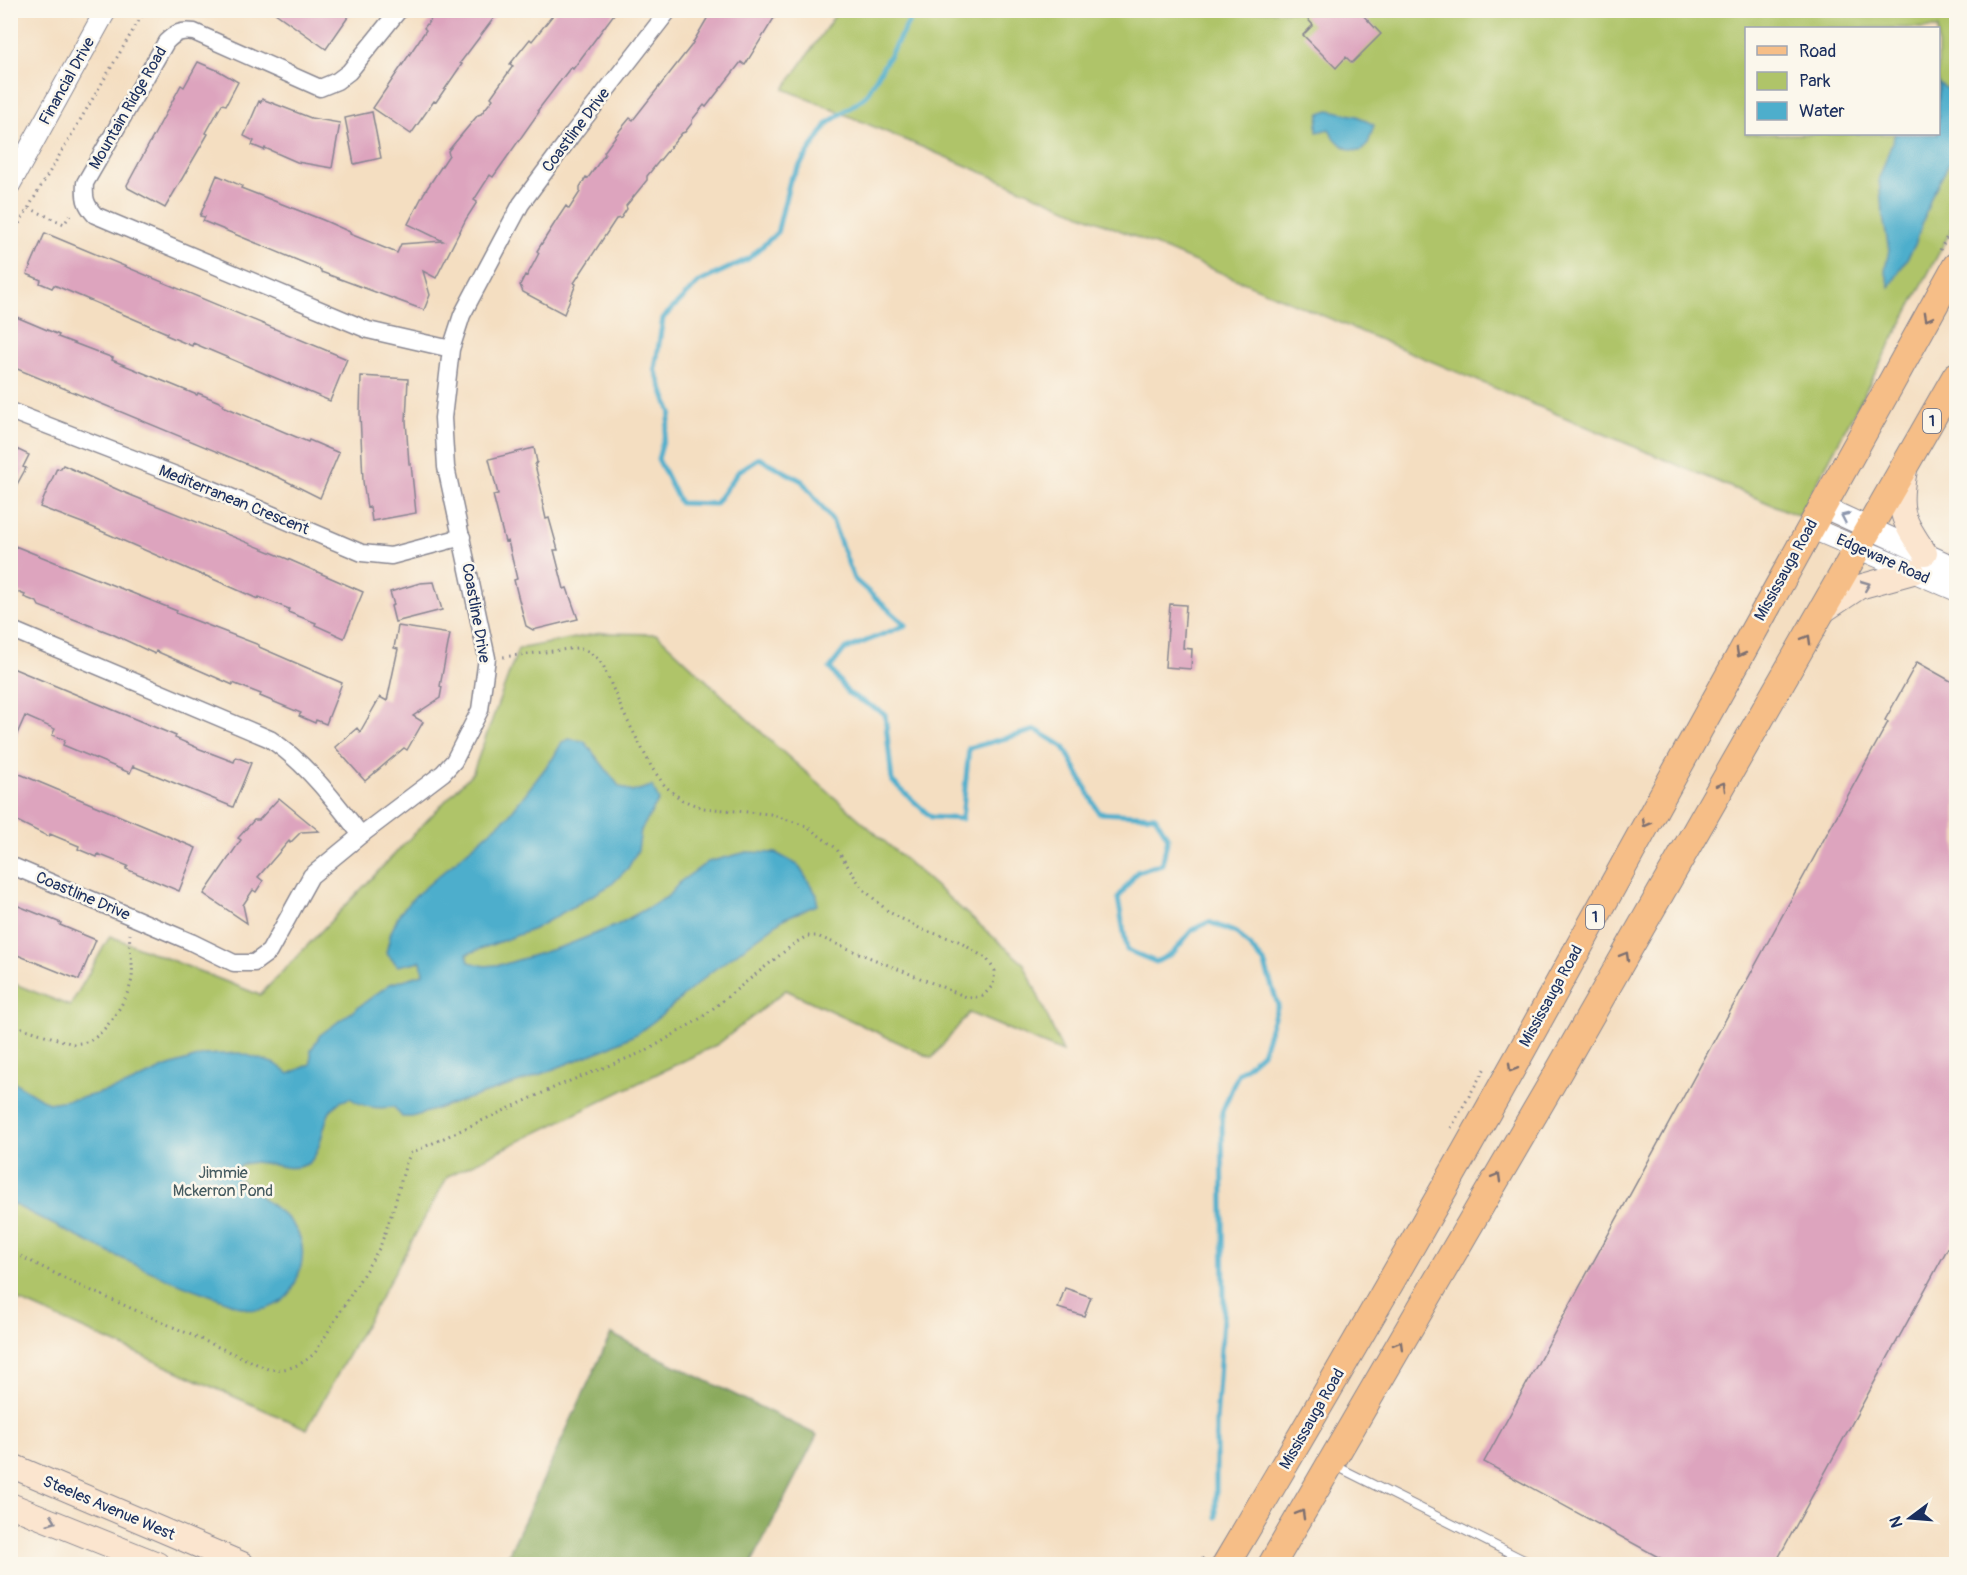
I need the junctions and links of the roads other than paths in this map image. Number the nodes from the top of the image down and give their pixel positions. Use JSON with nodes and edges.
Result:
{"nodes":[{"id":1,"x":106,"y":10,"type":"edge"},
{"id":2,"x":399,"y":10,"type":"edge"},
{"id":3,"x":669,"y":10,"type":"edge"},
{"id":4,"x":10,"y":184,"type":"edge"},
{"id":5,"x":1956,"y":266,"type":"edge"},
{"id":6,"x":451,"y":349,"type":"junction"},
{"id":7,"x":1956,"y":376,"type":"edge"},
{"id":8,"x":10,"y":411,"type":"edge"},
{"id":9,"x":1906,"y":465,"type":"junction"},
{"id":10,"x":1815,"y":516,"type":"junction"},
{"id":11,"x":462,"y":537,"type":"junction"},
{"id":12,"x":1864,"y":538,"type":"junction"},
{"id":13,"x":1919,"y":563,"type":"junction"},
{"id":14,"x":1956,"y":568,"type":"edge"},
{"id":15,"x":1956,"y":590,"type":"edge"},
{"id":16,"x":1823,"y":611,"type":"junction"},
{"id":17,"x":10,"y":629,"type":"edge"},
{"id":18,"x":361,"y":835,"type":"junction"},
{"id":19,"x":10,"y":866,"type":"edge"},
{"id":20,"x":1331,"y":1463,"type":"junction"},
{"id":21,"x":10,"y":1465,"type":"edge"},
{"id":22,"x":10,"y":1505,"type":"edge"},
{"id":23,"x":158,"y":1564,"type":"edge"},
{"id":24,"x":242,"y":1564,"type":"edge"},
{"id":25,"x":1226,"y":1564,"type":"edge"},
{"id":26,"x":1272,"y":1564,"type":"edge"},
{"id":27,"x":1532,"y":1564,"type":"edge"}],
"edges":[{"from":1,"to":4,"type":"street","name":"Financial Drive"},
{"from":2,"to":6,"type":"street","name":"Mountain Ridge Road"},
{"from":3,"to":6,"type":"street","name":"Coastline Drive"},
{"from":5,"to":10,"type":"main road","name":"Mississauga Road","number":"1","one_way":true},
{"from":6,"to":11,"type":"street","name":"Coastline Drive"},
{"from":7,"to":9,"type":"main road","number":"1"},
{"from":8,"to":11,"type":"street","name":"Mediterranean Crescent"},
{"from":9,"to":12,"type":"main road","number":"1"},
{"from":9,"to":13,"type":"main road"},
{"from":10,"to":12,"type":"street","name":"Edgeware Road"},
{"from":10,"to":25,"type":"main road","name":"Mississauga Road","number":"1","one_way":true},
{"from":11,"to":18,"type":"street","name":"Coastline Drive"},
{"from":12,"to":13,"type":"street","name":"Edgeware Road"},
{"from":12,"to":16,"type":"main road","number":"1"},
{"from":13,"to":14,"type":"street","name":"Edgeware Road"},
{"from":13,"to":15,"type":"street","name":"Edgeware Road"},
{"from":16,"to":13,"type":"main road","one_way":true},
{"from":20,"to":16,"type":"main road","number":"1","one_way":true},
{"from":17,"to":18,"type":"street"},
{"from":18,"to":19,"type":"street","name":"Coastline Drive"},
{"from":26,"to":20,"type":"main road","number":"1","one_way":true},
{"from":20,"to":27,"type":"lane"},
{"from":21,"to":24,"type":"main road","name":"Steeles Avenue West"},
{"from":22,"to":23,"type":"main road","name":"Steeles Avenue West","one_way":true}]}
